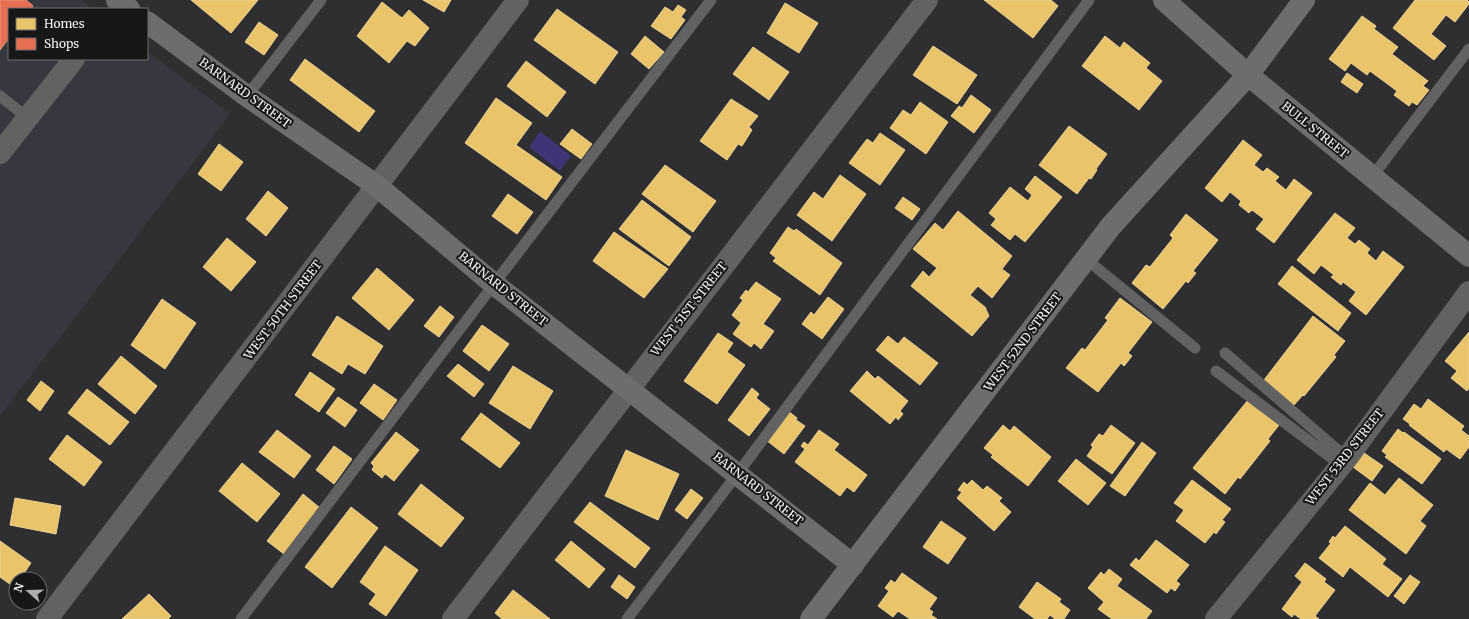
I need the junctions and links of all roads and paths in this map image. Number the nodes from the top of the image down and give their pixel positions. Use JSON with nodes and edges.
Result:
{"nodes":[{"id":1,"x":321,"y":0,"type":"edge"},
{"id":2,"x":518,"y":0,"type":"edge"},
{"id":3,"x":711,"y":0,"type":"edge"},
{"id":4,"x":926,"y":0,"type":"edge"},
{"id":5,"x":1089,"y":0,"type":"edge"},
{"id":6,"x":1164,"y":0,"type":"edge"},
{"id":7,"x":1304,"y":0,"type":"edge"},
{"id":8,"x":148,"y":23,"type":"edge"},
{"id":9,"x":1469,"y":49,"type":"edge"},
{"id":10,"x":73,"y":60,"type":"edge"},
{"id":11,"x":1248,"y":75,"type":"junction"},
{"id":12,"x":0,"y":96,"type":"edge"},
{"id":13,"x":247,"y":96,"type":"junction"},
{"id":14,"x":28,"y":118,"type":"junction"},
{"id":15,"x":0,"y":153,"type":"edge"},
{"id":16,"x":1372,"y":177,"type":"junction"},
{"id":17,"x":377,"y":186,"type":"junction"},
{"id":18,"x":1469,"y":256,"type":"edge"},
{"id":19,"x":1086,"y":259,"type":"junction"},
{"id":20,"x":494,"y":284,"type":"junction"},
{"id":21,"x":1469,"y":292,"type":"edge"},
{"id":22,"x":1195,"y":348,"type":"dead end"},
{"id":23,"x":1225,"y":353,"type":"dead end"},
{"id":24,"x":1216,"y":371,"type":"dead end"},
{"id":25,"x":628,"y":389,"type":"junction"},
{"id":26,"x":1344,"y":461,"type":"junction"},
{"id":27,"x":738,"y":473,"type":"junction"},
{"id":28,"x":853,"y":564,"type":"junction"},
{"id":29,"x":47,"y":619,"type":"edge"},
{"id":30,"x":241,"y":619,"type":"edge"},
{"id":31,"x":453,"y":619,"type":"edge"},
{"id":32,"x":627,"y":619,"type":"edge"},
{"id":33,"x":811,"y":619,"type":"edge"},
{"id":34,"x":1216,"y":619,"type":"edge"}],
"edges":[{"from":1,"to":13,"type":"lane"},
{"from":2,"to":17,"type":"street","name":"WEST 50TH STREET"},
{"from":3,"to":20,"type":"lane"},
{"from":4,"to":25,"type":"street","name":"WEST 51ST STREET"},
{"from":5,"to":27,"type":"lane"},
{"from":6,"to":11,"type":"street","name":"BULL STREET"},
{"from":7,"to":11,"type":"street","name":"WEST 52ND STREET"},
{"from":8,"to":13,"type":"street","name":"BARNARD STREET"},
{"from":9,"to":16,"type":"lane"},
{"from":10,"to":14,"type":"street"},
{"from":11,"to":16,"type":"street","name":"BULL STREET"},
{"from":11,"to":19,"type":"street","name":"WEST 52ND STREET"},
{"from":12,"to":14,"type":"lane"},
{"from":13,"to":17,"type":"street","name":"BARNARD STREET"},
{"from":14,"to":15,"type":"street"},
{"from":16,"to":18,"type":"street","name":"BULL STREET"},
{"from":17,"to":20,"type":"street","name":"BARNARD STREET"},
{"from":17,"to":29,"type":"street","name":"WEST 50TH STREET"},
{"from":19,"to":22,"type":"lane"},
{"from":19,"to":28,"type":"street","name":"WEST 52ND STREET"},
{"from":20,"to":25,"type":"street","name":"BARNARD STREET"},
{"from":20,"to":30,"type":"lane"},
{"from":21,"to":26,"type":"street","name":"WEST 53RD STREET"},
{"from":23,"to":26,"type":"lane"},
{"from":24,"to":26,"type":"lane"},
{"from":25,"to":27,"type":"street","name":"BARNARD STREET"},
{"from":25,"to":31,"type":"street","name":"WEST 51ST STREET"},
{"from":26,"to":34,"type":"street","name":"WEST 53RD STREET"},
{"from":27,"to":28,"type":"street","name":"BARNARD STREET"},
{"from":27,"to":32,"type":"lane"},
{"from":28,"to":33,"type":"street","name":"WEST 52ND STREET"}]}
